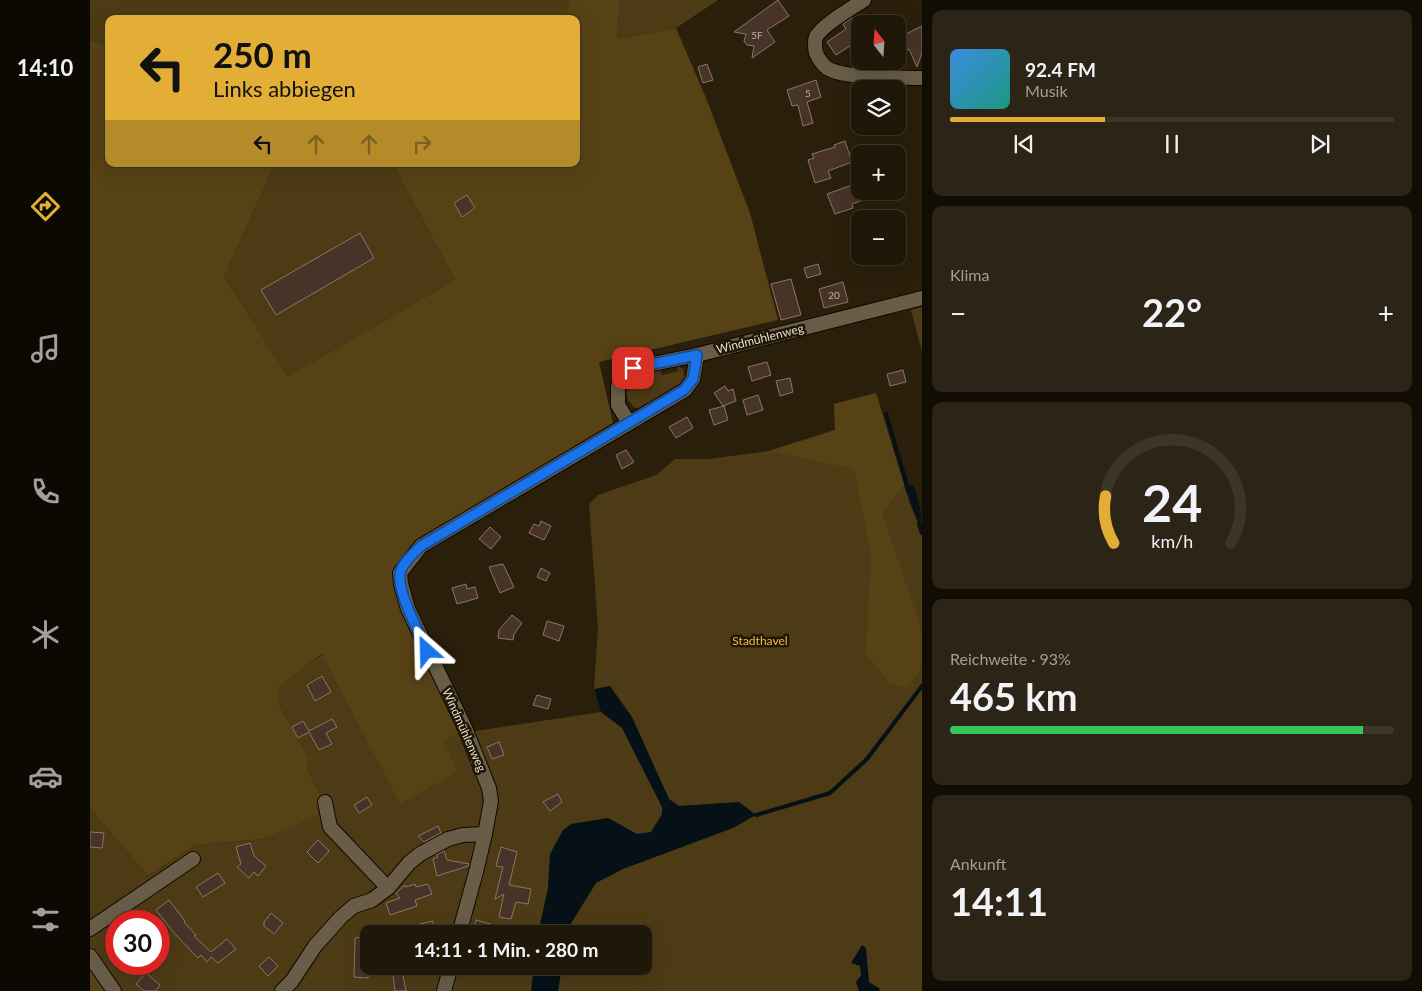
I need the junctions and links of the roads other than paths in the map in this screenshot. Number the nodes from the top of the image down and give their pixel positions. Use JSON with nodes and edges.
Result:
{"nodes":[{"id":1,"x":864,"y":0,"type":"edge"},
{"id":2,"x":922,"y":78,"type":"edge"},
{"id":3,"x":922,"y":298,"type":"edge"},
{"id":4,"x":697,"y":355,"type":"junction"},
{"id":5,"x":629,"y":423,"type":"junction"},
{"id":6,"x":325,"y":802,"type":"dead end"},
{"id":7,"x":485,"y":834,"type":"junction"},
{"id":8,"x":193,"y":859,"type":"dead end"},
{"id":9,"x":388,"y":888,"type":"junction"},
{"id":10,"x":462,"y":925,"type":"edge"},
{"id":11,"x":90,"y":929,"type":"edge"},
{"id":12,"x":90,"y":956,"type":"edge"},
{"id":13,"x":448,"y":975,"type":"edge"},
{"id":14,"x":114,"y":991,"type":"edge"},
{"id":15,"x":282,"y":991,"type":"edge"},
{"id":16,"x":444,"y":991,"type":"edge"}],
"edges":[{"from":1,"to":2,"type":"street"},
{"from":3,"to":4,"type":"street","name":"Windmühlenweg"},
{"from":4,"to":5,"type":"street","name":"Windmühlenweg"},
{"from":4,"to":5,"type":"street"},
{"from":5,"to":7,"type":"street","name":"Windmühlenweg"},
{"from":6,"to":9,"type":"street"},
{"from":7,"to":9,"type":"street"},
{"from":7,"to":10,"type":"street","name":"Windmühlenweg"},
{"from":8,"to":11,"type":"street"},
{"from":9,"to":15,"type":"street"},
{"from":12,"to":14,"type":"street"},
{"from":13,"to":16,"type":"street"}]}
